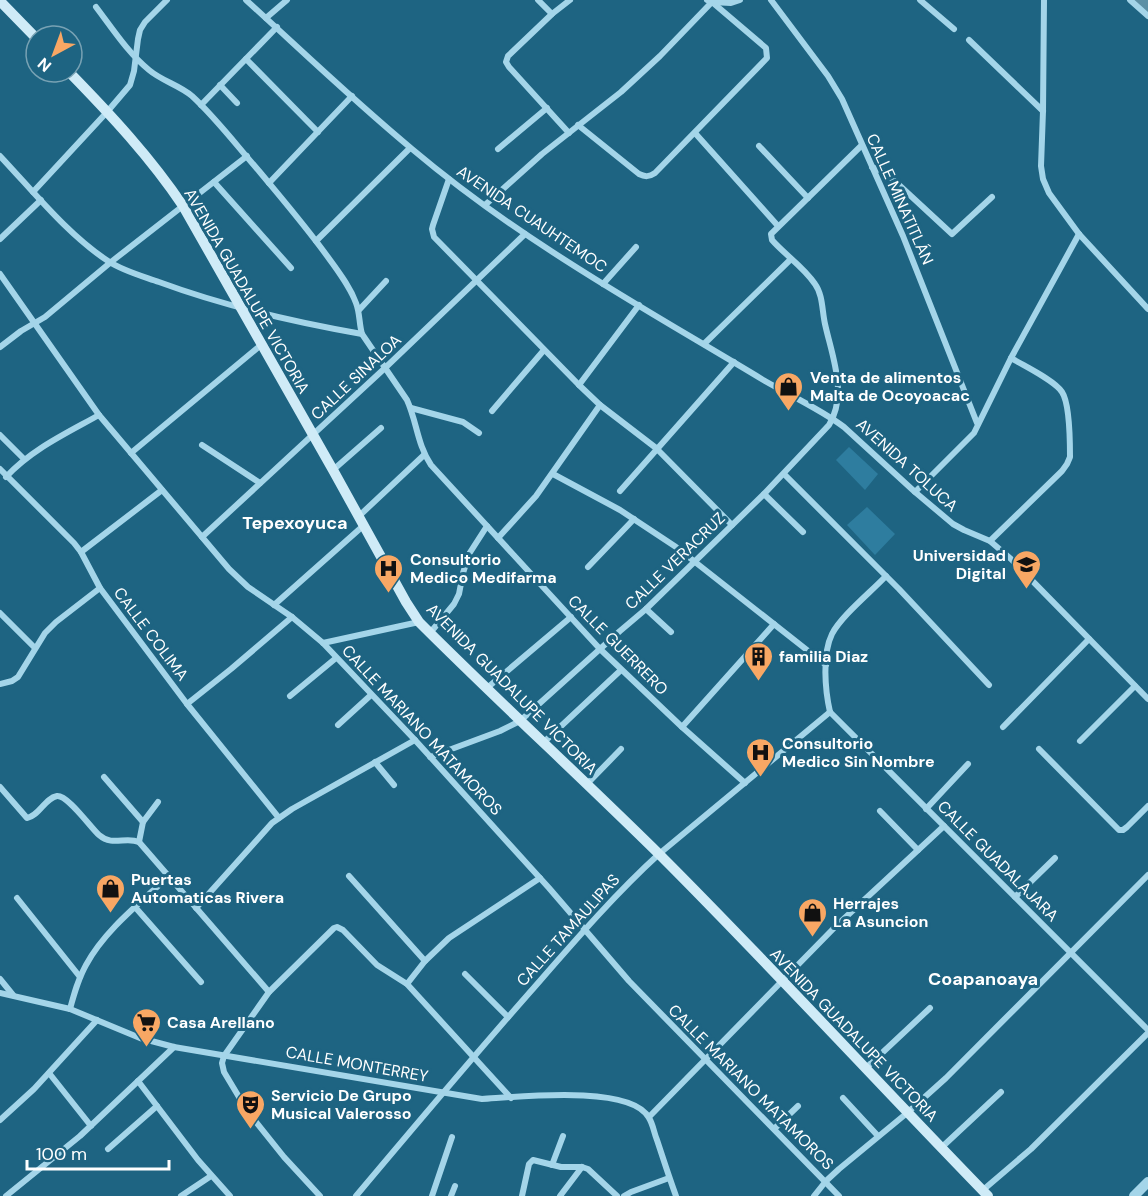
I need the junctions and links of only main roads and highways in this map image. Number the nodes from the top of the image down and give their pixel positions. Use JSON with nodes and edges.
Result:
{"nodes":[{"id":1,"x":0,"y":1,"type":"edge"},
{"id":2,"x":24,"y":26,"type":"edge"},
{"id":3,"x":81,"y":84,"type":"edge"},
{"id":4,"x":986,"y":1193,"type":"edge"}],
"edges":[{"from":1,"to":2,"type":"main road"},
{"from":3,"to":4,"type":"main road","name":"AVENIDA GUADALUPE VICTORIA"}]}
